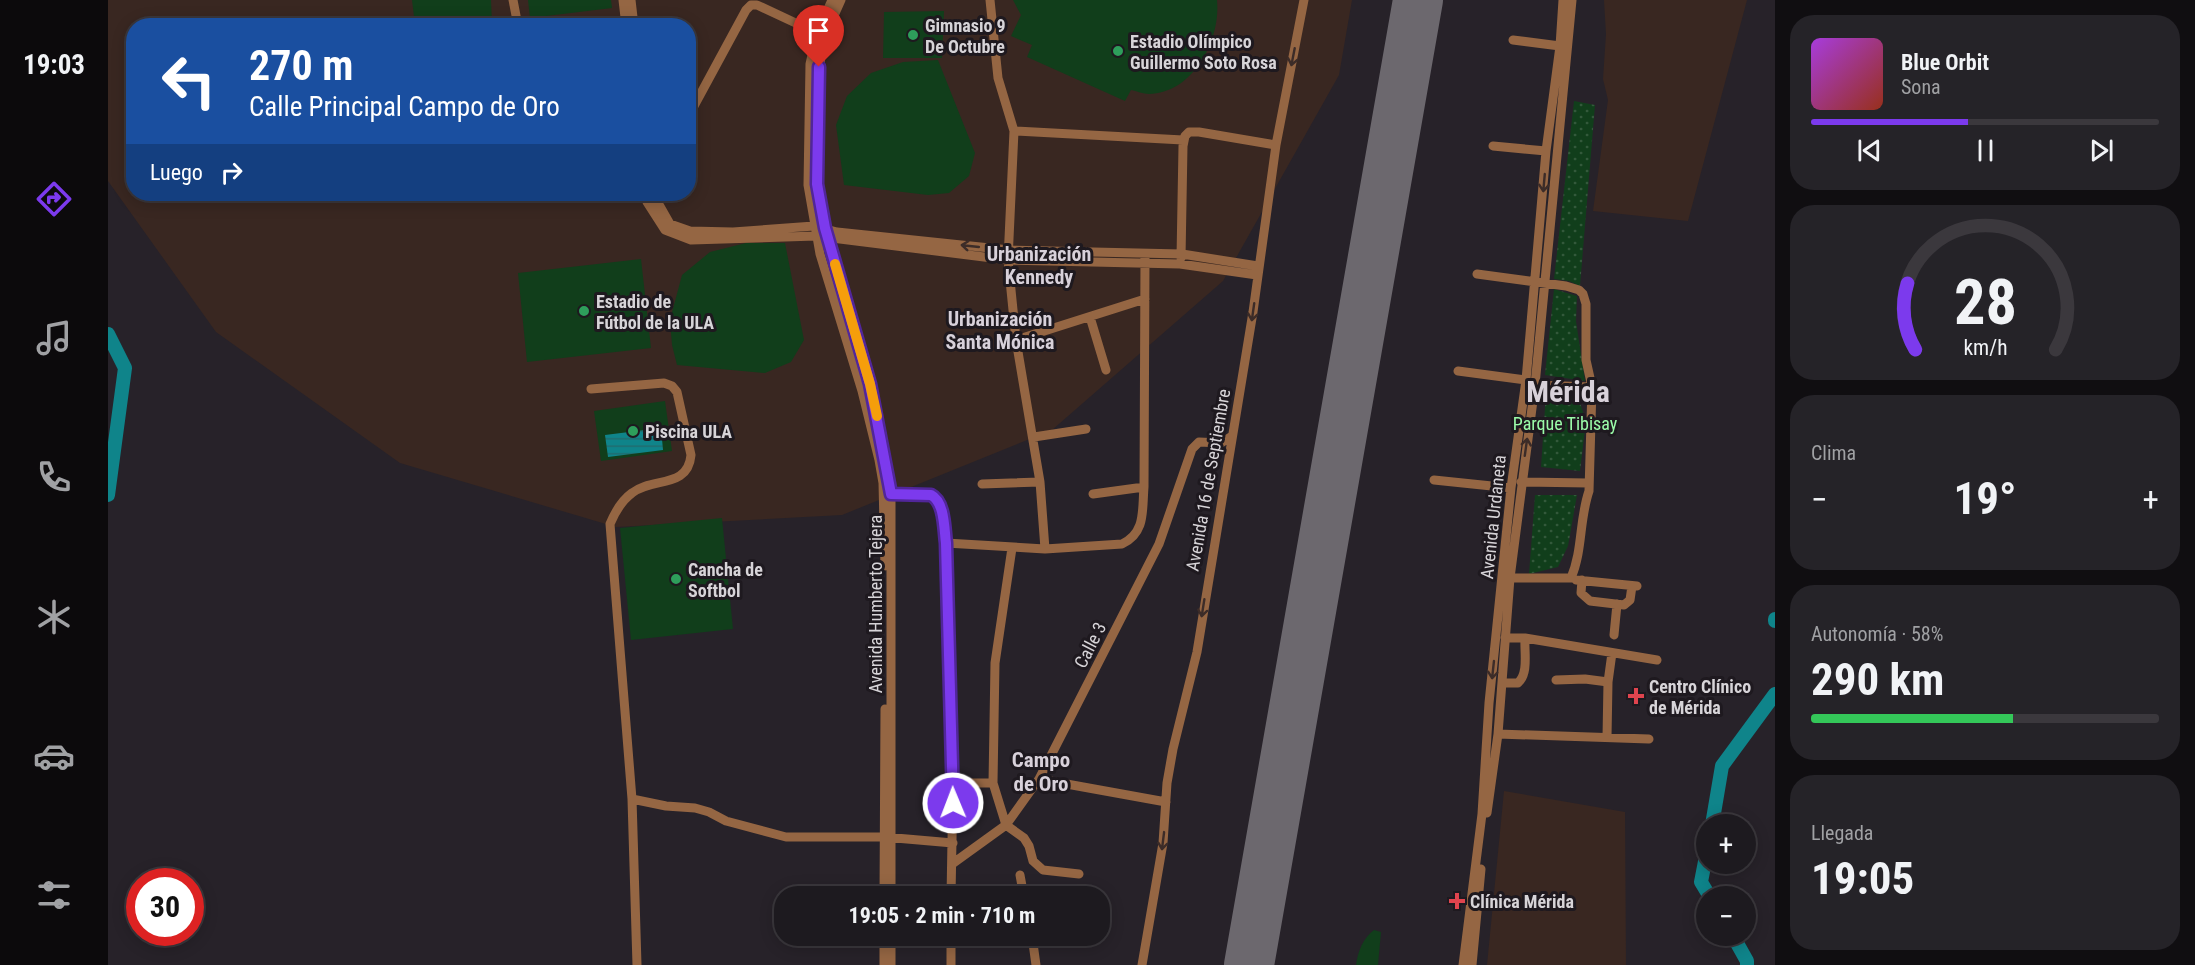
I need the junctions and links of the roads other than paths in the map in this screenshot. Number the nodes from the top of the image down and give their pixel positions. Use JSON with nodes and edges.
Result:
{"nodes":[{"id":1,"x":513,"y":0,"type":"edge"},
{"id":2,"x":623,"y":0,"type":"edge"},
{"id":3,"x":631,"y":0,"type":"edge"},
{"id":4,"x":832,"y":0,"type":"edge"},
{"id":5,"x":842,"y":0,"type":"edge"},
{"id":6,"x":990,"y":0,"type":"edge"},
{"id":7,"x":1304,"y":0,"type":"edge"},
{"id":8,"x":1563,"y":0,"type":"edge"},
{"id":9,"x":1572,"y":0,"type":"edge"},
{"id":10,"x":516,"y":18,"type":"edge"},
{"id":11,"x":625,"y":18,"type":"edge"},
{"id":12,"x":633,"y":18,"type":"edge"},
{"id":13,"x":817,"y":33,"type":"junction"},
{"id":14,"x":1513,"y":40,"type":"dead end"},
{"id":15,"x":1560,"y":46,"type":"junction"},
{"id":16,"x":696,"y":101,"type":"edge"},
{"id":17,"x":1014,"y":131,"type":"junction"},
{"id":18,"x":1183,"y":140,"type":"junction"},
{"id":19,"x":1276,"y":145,"type":"junction"},
{"id":20,"x":1493,"y":146,"type":"dead end"},
{"id":21,"x":1546,"y":150,"type":"junction"},
{"id":22,"x":647,"y":201,"type":"edge"},
{"id":23,"x":657,"y":201,"type":"edge"},
{"id":24,"x":815,"y":231,"type":"junction"},
{"id":25,"x":826,"y":232,"type":"junction"},
{"id":26,"x":1009,"y":250,"type":"junction"},
{"id":27,"x":1145,"y":258,"type":"junction"},
{"id":28,"x":1181,"y":259,"type":"junction"},
{"id":29,"x":1008,"y":260,"type":"junction"},
{"id":30,"x":1258,"y":270,"type":"junction"},
{"id":31,"x":1477,"y":274,"type":"dead end"},
{"id":32,"x":1539,"y":283,"type":"junction"},
{"id":33,"x":1145,"y":299,"type":"junction"},
{"id":34,"x":1090,"y":317,"type":"junction"},
{"id":35,"x":1016,"y":340,"type":"junction"},
{"id":36,"x":1106,"y":370,"type":"dead end"},
{"id":37,"x":1458,"y":371,"type":"dead end"},
{"id":38,"x":1530,"y":382,"type":"junction"},
{"id":39,"x":1592,"y":387,"type":"junction"},
{"id":40,"x":591,"y":389,"type":"dead end"},
{"id":41,"x":1086,"y":429,"type":"dead end"},
{"id":42,"x":1232,"y":436,"type":"junction"},
{"id":43,"x":1034,"y":437,"type":"junction"},
{"id":44,"x":1434,"y":480,"type":"dead end"},
{"id":45,"x":1040,"y":482,"type":"junction"},
{"id":46,"x":1521,"y":482,"type":"junction"},
{"id":47,"x":1588,"y":483,"type":"junction"},
{"id":48,"x":982,"y":484,"type":"dead end"},
{"id":49,"x":1144,"y":487,"type":"junction"},
{"id":50,"x":1511,"y":488,"type":"junction"},
{"id":51,"x":891,"y":494,"type":"junction"},
{"id":52,"x":1093,"y":494,"type":"dead end"},
{"id":53,"x":946,"y":543,"type":"junction"},
{"id":54,"x":1012,"y":548,"type":"junction"},
{"id":55,"x":1045,"y":549,"type":"junction"},
{"id":56,"x":1510,"y":578,"type":"junction"},
{"id":57,"x":1571,"y":578,"type":"junction"},
{"id":58,"x":1582,"y":580,"type":"junction"},
{"id":59,"x":1617,"y":604,"type":"junction"},
{"id":60,"x":1614,"y":635,"type":"dead end"},
{"id":61,"x":1505,"y":638,"type":"junction"},
{"id":62,"x":1525,"y":638,"type":"junction"},
{"id":63,"x":1612,"y":653,"type":"junction"},
{"id":64,"x":1657,"y":660,"type":"dead end"},
{"id":65,"x":1556,"y":680,"type":"dead end"},
{"id":66,"x":1608,"y":682,"type":"junction"},
{"id":67,"x":1502,"y":683,"type":"junction"},
{"id":68,"x":1498,"y":734,"type":"junction"},
{"id":69,"x":1607,"y":737,"type":"junction"},
{"id":70,"x":1649,"y":739,"type":"dead end"},
{"id":71,"x":1040,"y":779,"type":"junction"},
{"id":72,"x":953,"y":783,"type":"junction"},
{"id":73,"x":993,"y":783,"type":"junction"},
{"id":74,"x":632,"y":799,"type":"junction"},
{"id":75,"x":1166,"y":802,"type":"junction"},
{"id":76,"x":1006,"y":825,"type":"junction"},
{"id":77,"x":888,"y":837,"type":"junction"},
{"id":78,"x":953,"y":843,"type":"junction"},
{"id":79,"x":952,"y":864,"type":"junction"},
{"id":80,"x":1079,"y":874,"type":"dead end"},
{"id":81,"x":1020,"y":875,"type":"dead end"},
{"id":82,"x":885,"y":886,"type":"edge"},
{"id":83,"x":890,"y":886,"type":"edge"},
{"id":84,"x":951,"y":886,"type":"edge"},
{"id":85,"x":1022,"y":886,"type":"edge"},
{"id":86,"x":884,"y":946,"type":"edge"},
{"id":87,"x":891,"y":946,"type":"edge"},
{"id":88,"x":951,"y":946,"type":"edge"},
{"id":89,"x":1033,"y":946,"type":"edge"},
{"id":90,"x":637,"y":965,"type":"edge"},
{"id":91,"x":884,"y":965,"type":"edge"},
{"id":92,"x":891,"y":965,"type":"edge"},
{"id":93,"x":951,"y":965,"type":"edge"},
{"id":94,"x":1036,"y":965,"type":"edge"},
{"id":95,"x":1142,"y":965,"type":"edge"},
{"id":96,"x":1463,"y":965,"type":"edge"},
{"id":97,"x":1472,"y":965,"type":"edge"}],
"edges":[{"from":1,"to":10,"type":"street"},
{"from":2,"to":11,"type":"street"},
{"from":3,"to":12,"type":"street"},
{"from":4,"to":13,"type":"street","name":"Avenida Humberto Tejera"},
{"from":5,"to":25,"type":"street","name":"Avenida Humberto Tejera"},
{"from":6,"to":17,"type":"street"},
{"from":7,"to":19,"type":"street","name":"Avenida 16 de Septiembre","one_way":true},
{"from":8,"to":15,"type":"street","name":"Avenida Urdaneta"},
{"from":9,"to":32,"type":"street","name":"Avenida Urdaneta"},
{"from":13,"to":16,"type":"street"},
{"from":13,"to":24,"type":"street","name":"Avenida Humberto Tejera"},
{"from":14,"to":15,"type":"street"},
{"from":15,"to":21,"type":"street","name":"Avenida Urdaneta"},
{"from":17,"to":18,"type":"street"},
{"from":17,"to":26,"type":"street"},
{"from":18,"to":19,"type":"street"},
{"from":18,"to":28,"type":"street"},
{"from":19,"to":30,"type":"street","name":"Avenida 16 de Septiembre"},
{"from":20,"to":21,"type":"street"},
{"from":21,"to":32,"type":"street","name":"Avenida Urdaneta","one_way":true},
{"from":22,"to":24,"type":"street"},
{"from":23,"to":24,"type":"street"},
{"from":24,"to":25,"type":"street"},
{"from":24,"to":77,"type":"street","name":"Avenida Humberto Tejera"},
{"from":26,"to":25,"type":"street","one_way":true},
{"from":25,"to":29,"type":"street"},
{"from":25,"to":51,"type":"street","name":"Avenida Humberto Tejera"},
{"from":26,"to":27,"type":"street"},
{"from":26,"to":29,"type":"street"},
{"from":27,"to":28,"type":"street"},
{"from":27,"to":29,"type":"street"},
{"from":27,"to":33,"type":"street"},
{"from":28,"to":30,"type":"street"},
{"from":29,"to":35,"type":"street"},
{"from":30,"to":42,"type":"street","name":"Avenida 16 de Septiembre","one_way":true},
{"from":31,"to":32,"type":"street"},
{"from":32,"to":38,"type":"street","name":"Avenida Urdaneta"},
{"from":32,"to":39,"type":"street"},
{"from":33,"to":34,"type":"street"},
{"from":33,"to":49,"type":"street"},
{"from":34,"to":35,"type":"street"},
{"from":34,"to":36,"type":"street"},
{"from":35,"to":43,"type":"street"},
{"from":37,"to":38,"type":"street"},
{"from":38,"to":39,"type":"street"},
{"from":46,"to":38,"type":"street","name":"Avenida Urdaneta","one_way":true},
{"from":38,"to":50,"type":"street","name":"Avenida Urdaneta"},
{"from":39,"to":47,"type":"street"},
{"from":40,"to":74,"type":"street"},
{"from":41,"to":43,"type":"street"},
{"from":42,"to":71,"type":"street","name":"Calle 3"},
{"from":42,"to":75,"type":"street","name":"Avenida 16 de Septiembre","one_way":true},
{"from":43,"to":45,"type":"street"},
{"from":44,"to":50,"type":"street"},
{"from":45,"to":48,"type":"street"},
{"from":45,"to":55,"type":"street"},
{"from":46,"to":47,"type":"street"},
{"from":46,"to":56,"type":"street","name":"Avenida Urdaneta"},
{"from":47,"to":57,"type":"street"},
{"from":49,"to":52,"type":"street"},
{"from":49,"to":55,"type":"street"},
{"from":50,"to":96,"type":"street","name":"Avenida Urdaneta","one_way":true},
{"from":51,"to":53,"type":"street"},
{"from":51,"to":77,"type":"street","name":"Avenida Humberto Tejera"},
{"from":53,"to":54,"type":"street"},
{"from":53,"to":72,"type":"street"},
{"from":54,"to":55,"type":"street"},
{"from":54,"to":73,"type":"street"},
{"from":56,"to":57,"type":"street"},
{"from":56,"to":61,"type":"street","name":"Avenida Urdaneta"},
{"from":57,"to":58,"type":"street"},
{"from":58,"to":59,"type":"street"},
{"from":58,"to":59,"type":"street"},
{"from":59,"to":60,"type":"street"},
{"from":61,"to":62,"type":"street"},
{"from":61,"to":67,"type":"street","name":"Avenida Urdaneta"},
{"from":62,"to":63,"type":"street"},
{"from":62,"to":67,"type":"street"},
{"from":63,"to":64,"type":"street"},
{"from":63,"to":66,"type":"street"},
{"from":65,"to":66,"type":"street"},
{"from":66,"to":69,"type":"street"},
{"from":67,"to":68,"type":"street","name":"Avenida Urdaneta"},
{"from":68,"to":69,"type":"street"},
{"from":68,"to":97,"type":"street","name":"Avenida Urdaneta"},
{"from":69,"to":70,"type":"street"},
{"from":71,"to":75,"type":"street"},
{"from":71,"to":76,"type":"street","name":"Calle 3"},
{"from":72,"to":73,"type":"street"},
{"from":72,"to":78,"type":"street"},
{"from":73,"to":76,"type":"street"},
{"from":74,"to":77,"type":"street"},
{"from":74,"to":90,"type":"street"},
{"from":75,"to":95,"type":"street","name":"Avenida 16 de Septiembre","one_way":true},
{"from":76,"to":79,"type":"street","name":"Calle 3"},
{"from":76,"to":80,"type":"street"},
{"from":77,"to":78,"type":"street"},
{"from":77,"to":82,"type":"street","name":"Avenida Humberto Tejera"},
{"from":77,"to":83,"type":"street","name":"Avenida Humberto Tejera"},
{"from":78,"to":79,"type":"street"},
{"from":79,"to":84,"type":"street"},
{"from":81,"to":85,"type":"street"},
{"from":86,"to":91,"type":"street"},
{"from":87,"to":92,"type":"street"},
{"from":88,"to":93,"type":"street"},
{"from":89,"to":94,"type":"street"}]}
